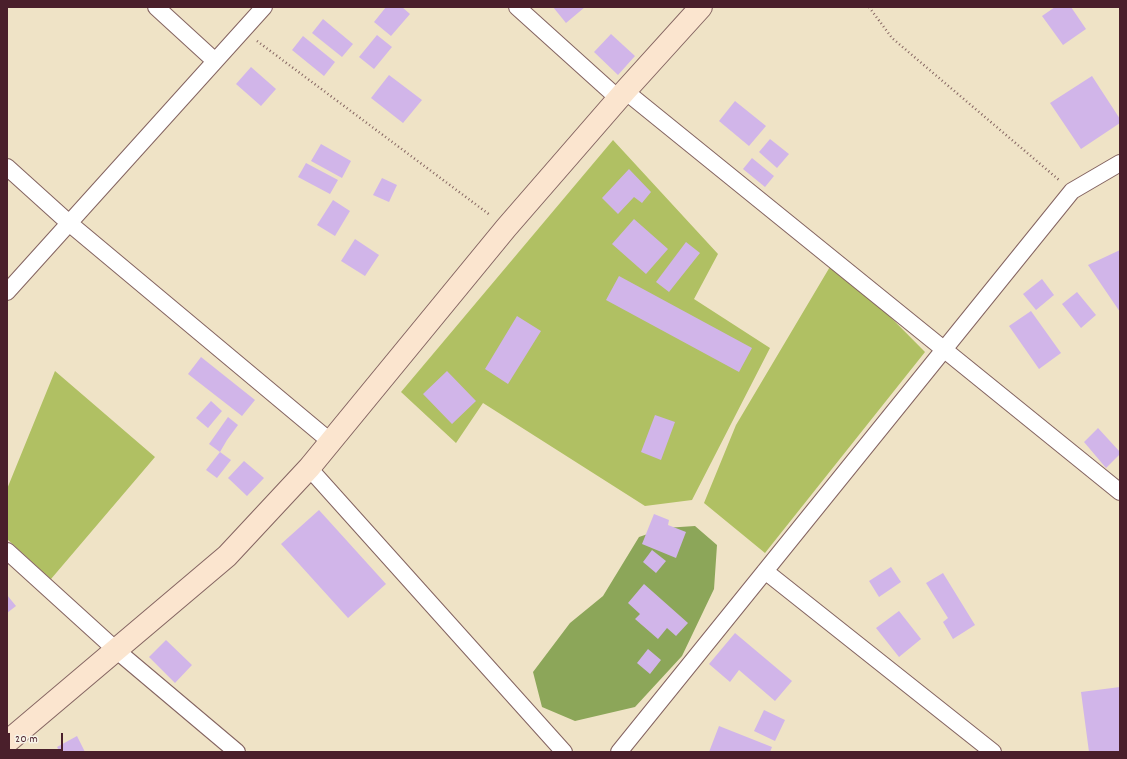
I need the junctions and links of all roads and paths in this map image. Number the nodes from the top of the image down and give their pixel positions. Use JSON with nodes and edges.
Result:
{"nodes":[{"id":1,"x":156,"y":7,"type":"edge"},
{"id":2,"x":264,"y":7,"type":"edge"},
{"id":3,"x":517,"y":7,"type":"edge"},
{"id":4,"x":701,"y":7,"type":"edge"},
{"id":5,"x":869,"y":7,"type":"edge"},
{"id":6,"x":243,"y":30,"type":"junction"},
{"id":7,"x":215,"y":61,"type":"junction"},
{"id":8,"x":622,"y":95,"type":"junction"},
{"id":9,"x":1120,"y":163,"type":"edge"},
{"id":10,"x":7,"y":167,"type":"edge"},
{"id":11,"x":1072,"y":191,"type":"junction"},
{"id":12,"x":69,"y":223,"type":"junction"},
{"id":13,"x":506,"y":228,"type":"junction"},
{"id":14,"x":7,"y":292,"type":"edge"},
{"id":15,"x":944,"y":349,"type":"junction"},
{"id":16,"x":331,"y":442,"type":"junction"},
{"id":17,"x":309,"y":468,"type":"junction"},
{"id":18,"x":1120,"y":492,"type":"edge"},
{"id":19,"x":7,"y":551,"type":"edge"},
{"id":20,"x":765,"y":571,"type":"junction"},
{"id":21,"x":116,"y":650,"type":"junction"},
{"id":22,"x":7,"y":742,"type":"edge"},
{"id":23,"x":237,"y":752,"type":"edge"},
{"id":24,"x":564,"y":752,"type":"edge"},
{"id":25,"x":619,"y":752,"type":"edge"},
{"id":26,"x":993,"y":752,"type":"edge"}],
"edges":[{"from":1,"to":7,"type":"street"},
{"from":2,"to":6,"type":"street"},
{"from":3,"to":8,"type":"street"},
{"from":4,"to":8,"type":"street"},
{"from":5,"to":11,"type":"path"},
{"from":6,"to":7,"type":"street"},
{"from":6,"to":13,"type":"path"},
{"from":7,"to":12,"type":"street"},
{"from":8,"to":13,"type":"street"},
{"from":8,"to":15,"type":"street"},
{"from":9,"to":11,"type":"street"},
{"from":10,"to":12,"type":"street"},
{"from":11,"to":15,"type":"street"},
{"from":12,"to":14,"type":"street"},
{"from":12,"to":16,"type":"street"},
{"from":13,"to":16,"type":"street"},
{"from":15,"to":18,"type":"street"},
{"from":15,"to":20,"type":"street"},
{"from":16,"to":17,"type":"street"},
{"from":17,"to":21,"type":"street"},
{"from":17,"to":24,"type":"street"},
{"from":19,"to":21,"type":"street"},
{"from":20,"to":25,"type":"street"},
{"from":20,"to":26,"type":"street"},
{"from":21,"to":22,"type":"street"},
{"from":21,"to":23,"type":"street"}]}
